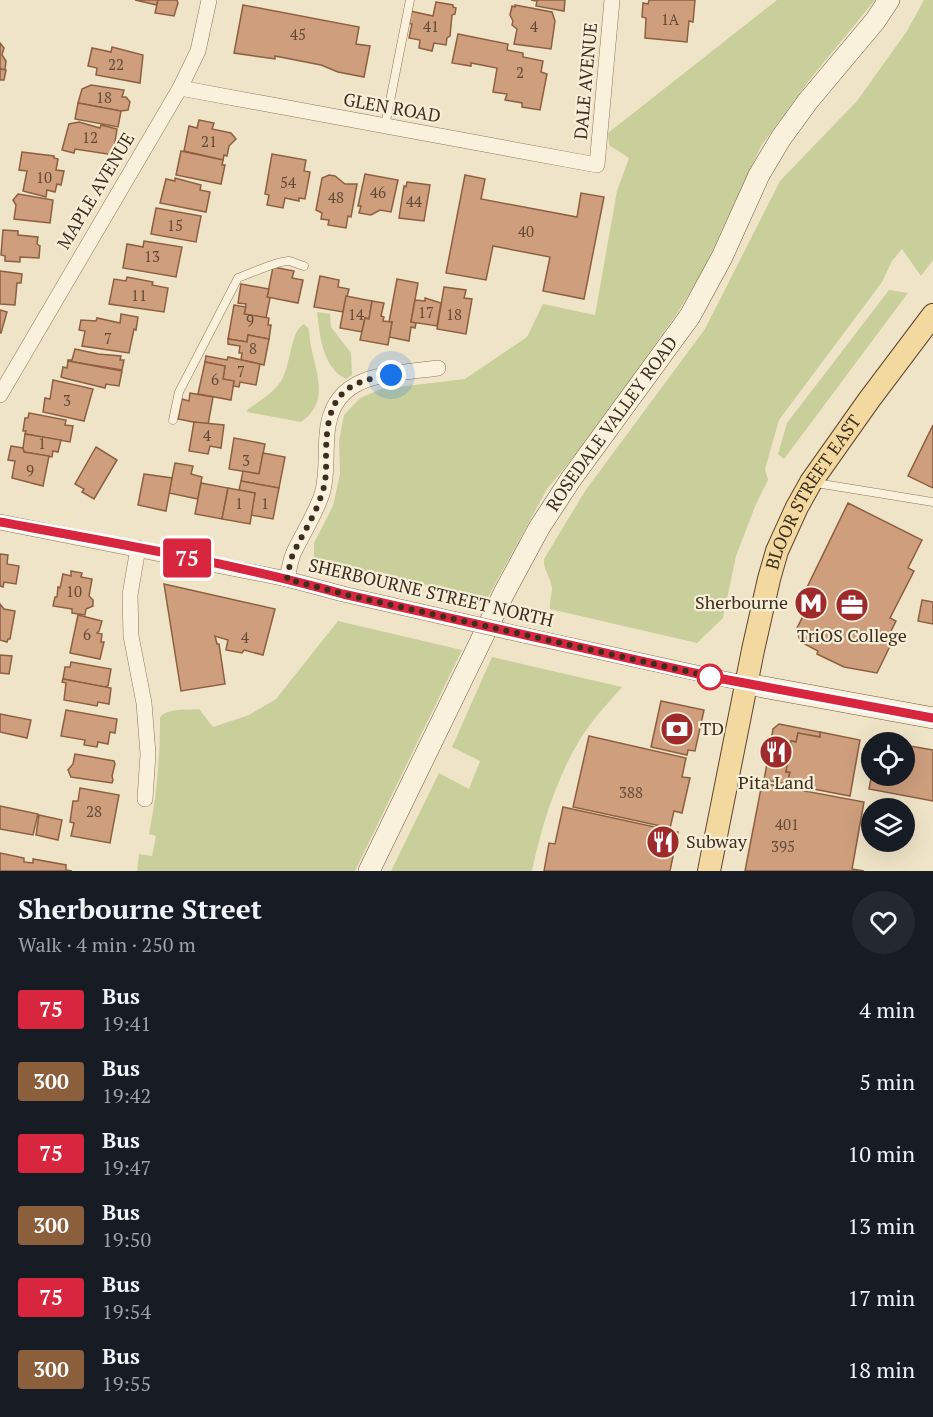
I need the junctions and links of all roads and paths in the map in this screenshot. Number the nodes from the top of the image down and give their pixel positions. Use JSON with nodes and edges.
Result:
{"nodes":[{"id":1,"x":209,"y":0,"type":"edge"},
{"id":2,"x":410,"y":0,"type":"edge"},
{"id":3,"x":612,"y":0,"type":"edge"},
{"id":4,"x":889,"y":0,"type":"edge"},
{"id":5,"x":180,"y":88,"type":"junction"},
{"id":6,"x":385,"y":126,"type":"junction"},
{"id":7,"x":597,"y":165,"type":"joint"},
{"id":8,"x":303,"y":266,"type":"dead end"},
{"id":9,"x":933,"y":315,"type":"edge"},
{"id":10,"x":438,"y":368,"type":"dead end"},
{"id":11,"x":0,"y":395,"type":"edge"},
{"id":12,"x":173,"y":420,"type":"dead end"},
{"id":13,"x":812,"y":482,"type":"junction"},
{"id":14,"x":933,"y":502,"type":"edge"},
{"id":15,"x":0,"y":522,"type":"edge"},
{"id":16,"x":138,"y":548,"type":"junction"},
{"id":17,"x":287,"y":579,"type":"junction"},
{"id":18,"x":747,"y":684,"type":"junction"},
{"id":19,"x":933,"y":718,"type":"edge"},
{"id":20,"x":145,"y":800,"type":"dead end"},
{"id":21,"x":369,"y":871,"type":"edge"},
{"id":22,"x":709,"y":871,"type":"edge"}],
"edges":[{"from":1,"to":5,"type":"street","name":"MAPLE AVENUE"},
{"from":2,"to":6,"type":"lane"},
{"from":3,"to":7,"type":"street","name":"DALE AVENUE"},
{"from":4,"to":21,"type":"street","name":"ROSEDALE VALLEY ROAD"},
{"from":5,"to":6,"type":"street","name":"GLEN ROAD"},
{"from":5,"to":11,"type":"street","name":"MAPLE AVENUE"},
{"from":6,"to":7,"type":"street","name":"GLEN ROAD"},
{"from":8,"to":12,"type":"lane"},
{"from":9,"to":13,"type":"main road","name":"BLOOR STREET EAST"},
{"from":10,"to":17,"type":"street"},
{"from":13,"to":14,"type":"lane"},
{"from":13,"to":18,"type":"main road","name":"BLOOR STREET EAST"},
{"from":15,"to":16,"type":"street","name":"SHERBOURNE STREET NORTH"},
{"from":16,"to":17,"type":"street","name":"SHERBOURNE STREET NORTH"},
{"from":16,"to":20,"type":"street"},
{"from":17,"to":18,"type":"street","name":"SHERBOURNE STREET NORTH","bridge":true},
{"from":18,"to":19,"type":"street"},
{"from":18,"to":22,"type":"main road","name":"BLOOR STREET EAST"}]}
